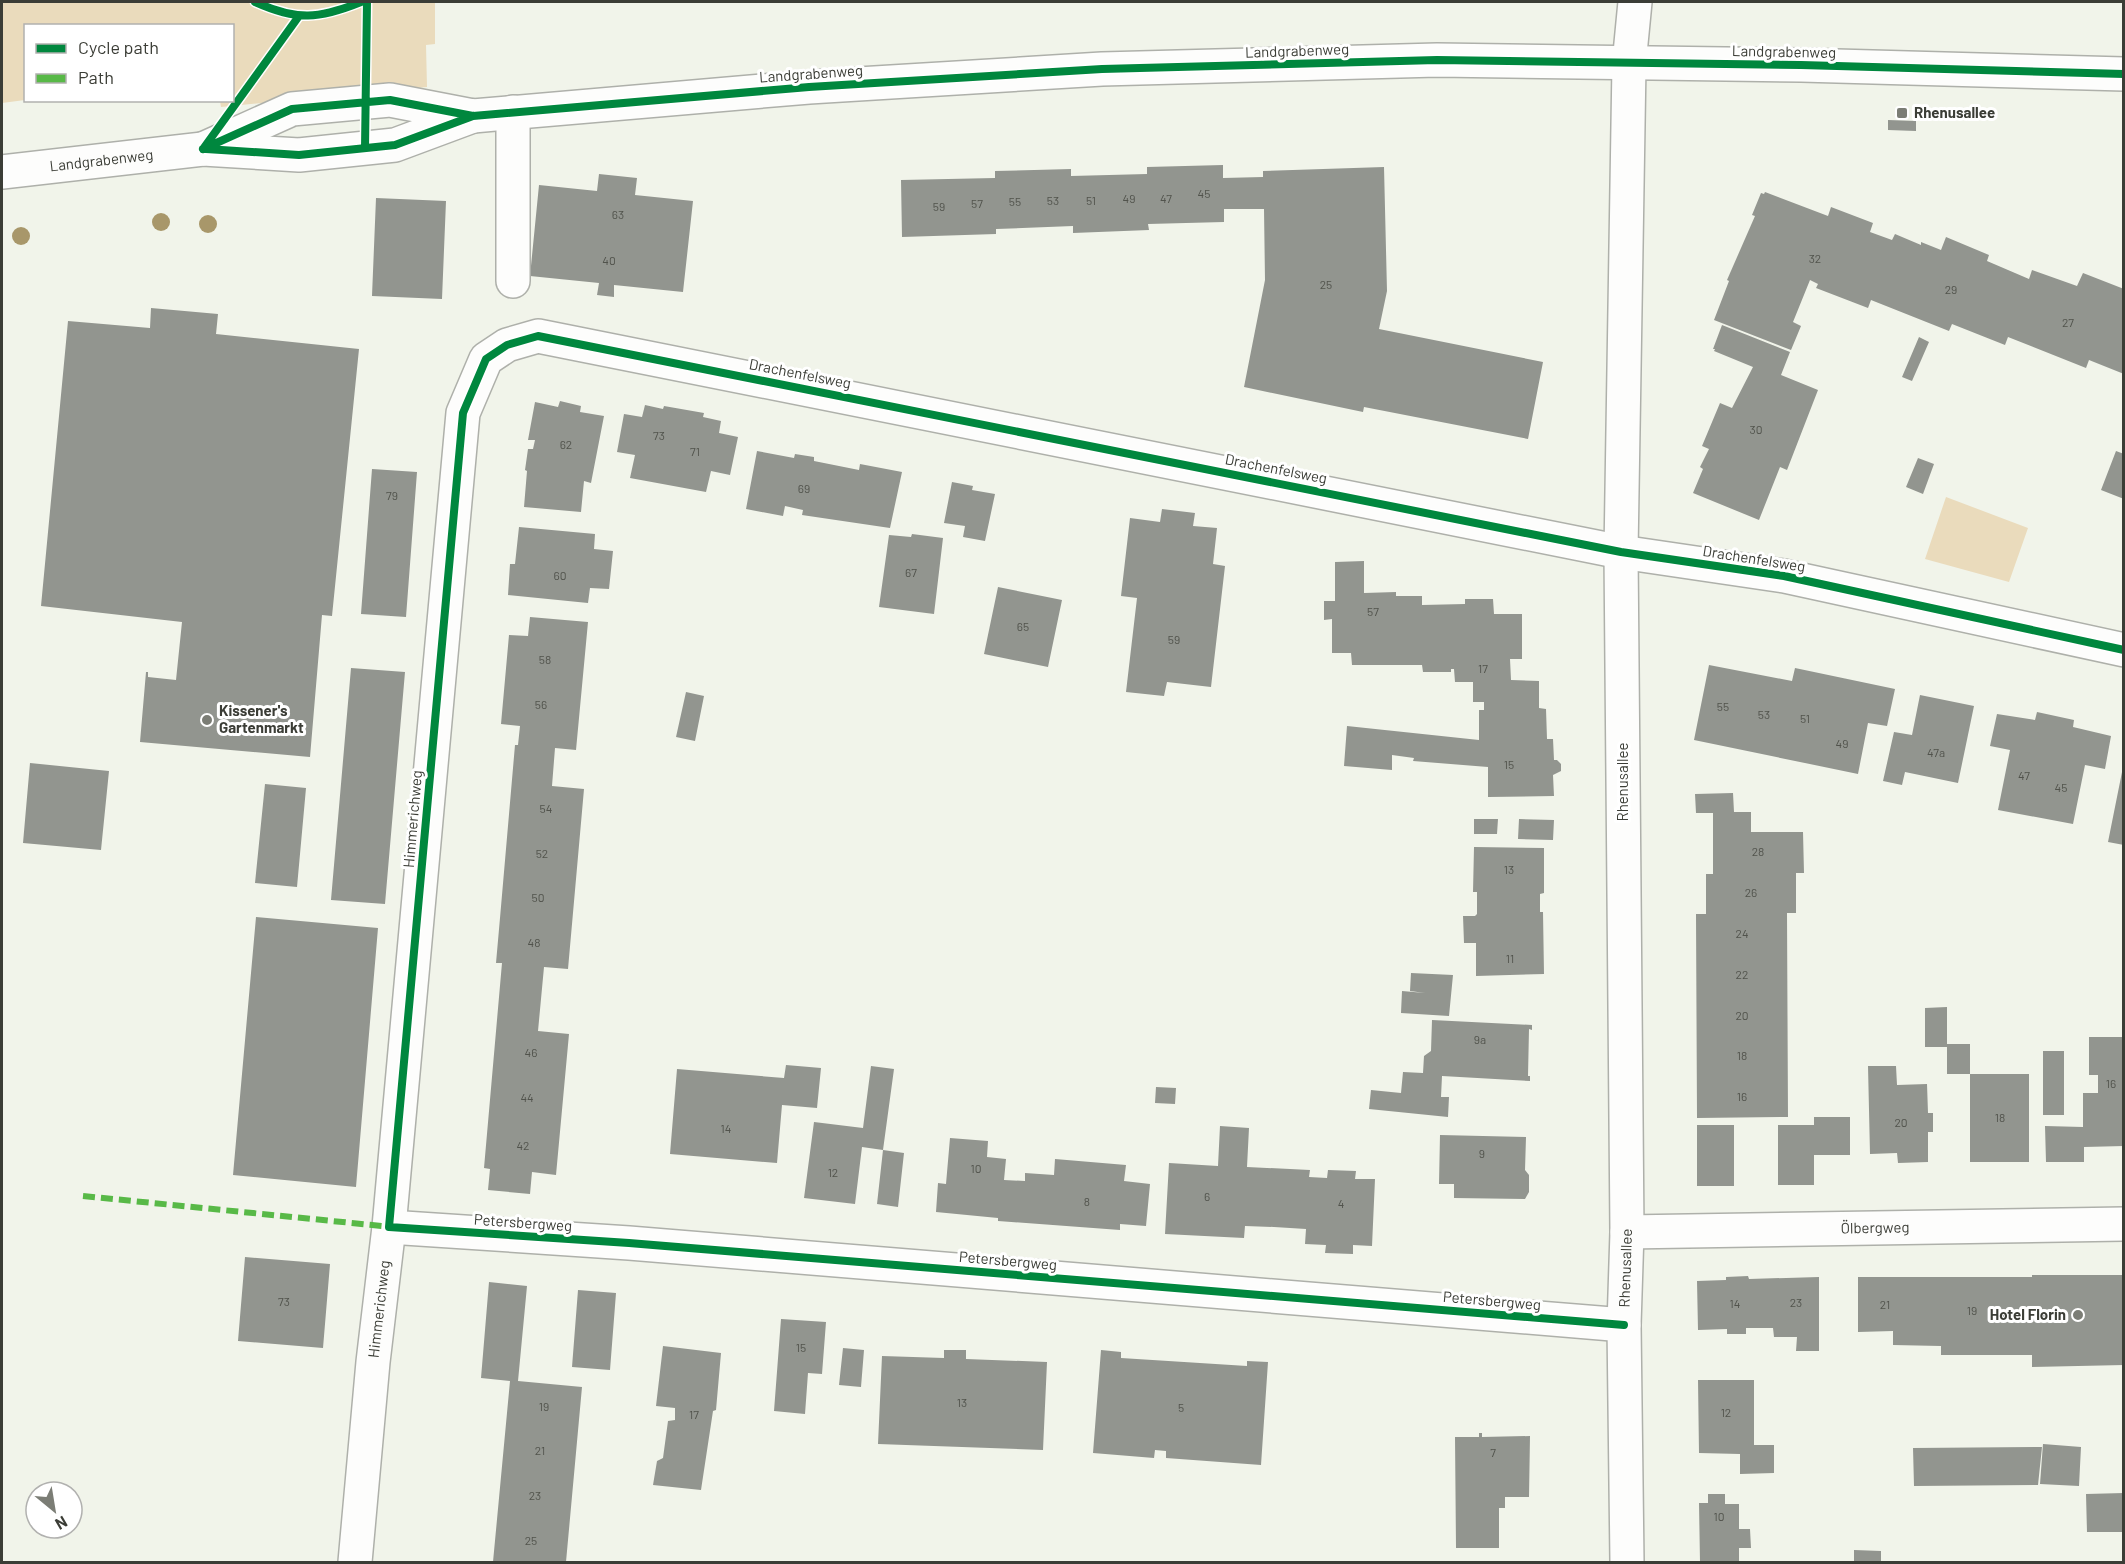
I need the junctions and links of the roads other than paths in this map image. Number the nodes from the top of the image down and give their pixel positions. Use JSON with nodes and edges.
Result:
{"nodes":[{"id":1,"x":1635,"y":2,"type":"edge"},
{"id":2,"x":1629,"y":64,"type":"junction"},
{"id":3,"x":2124,"y":74,"type":"edge"},
{"id":4,"x":513,"y":112,"type":"junction"},
{"id":5,"x":473,"y":116,"type":"junction"},
{"id":6,"x":203,"y":149,"type":"junction"},
{"id":7,"x":2,"y":172,"type":"edge"},
{"id":8,"x":513,"y":281,"type":"dead end"},
{"id":9,"x":463,"y":413,"type":"joint"},
{"id":10,"x":1621,"y":552,"type":"junction"},
{"id":11,"x":2122,"y":643,"type":"edge"},
{"id":12,"x":2124,"y":1224,"type":"edge"},
{"id":13,"x":389,"y":1227,"type":"junction"},
{"id":14,"x":1627,"y":1232,"type":"junction"},
{"id":15,"x":1624,"y":1325,"type":"junction"},
{"id":16,"x":355,"y":1563,"type":"edge"},
{"id":17,"x":1627,"y":1563,"type":"edge"}],
"edges":[{"from":1,"to":2,"type":"street","name":"Rhenusallee"},
{"from":2,"to":3,"type":"street","name":"Landgrabenweg"},
{"from":2,"to":4,"type":"street","name":"Landgrabenweg"},
{"from":2,"to":10,"type":"street","name":"Rhenusallee"},
{"from":4,"to":5,"type":"street","name":"Landgrabenweg"},
{"from":4,"to":8,"type":"street"},
{"from":5,"to":6,"type":"street","name":"Landgrabenweg"},
{"from":5,"to":6,"type":"street","name":"Landgrabenweg"},
{"from":6,"to":7,"type":"street","name":"Landgrabenweg"},
{"from":9,"to":10,"type":"street","name":"Drachenfelsweg"},
{"from":9,"to":13,"type":"street","name":"Himmerichweg"},
{"from":10,"to":11,"type":"street","name":"Drachenfelsweg"},
{"from":10,"to":14,"type":"street","name":"Rhenusallee"},
{"from":12,"to":14,"type":"street","name":"Ölbergweg"},
{"from":13,"to":15,"type":"street","name":"Petersbergweg"},
{"from":13,"to":16,"type":"street","name":"Himmerichweg"},
{"from":14,"to":15,"type":"street","name":"Rhenusallee"},
{"from":15,"to":17,"type":"street","name":"Rhenusallee"}]}
